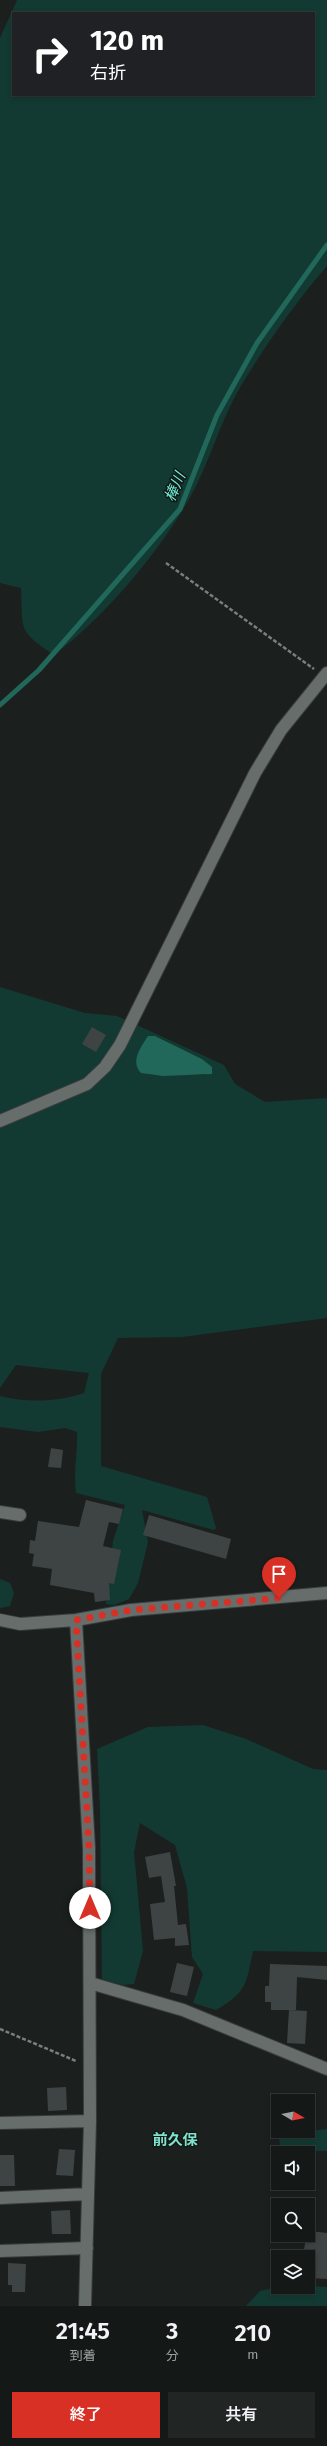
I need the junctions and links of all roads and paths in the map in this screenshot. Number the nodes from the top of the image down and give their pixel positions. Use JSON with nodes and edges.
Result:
{"nodes":[{"id":1,"x":166,"y":563,"type":"dead end"},
{"id":2,"x":326,"y":674,"type":"edge"},
{"id":3,"x":0,"y":1121,"type":"edge"},
{"id":4,"x":0,"y":1512,"type":"edge"},
{"id":5,"x":20,"y":1515,"type":"dead end"},
{"id":6,"x":327,"y":1593,"type":"edge"},
{"id":7,"x":0,"y":1620,"type":"edge"},
{"id":8,"x":76,"y":1620,"type":"junction"},
{"id":9,"x":90,"y":1983,"type":"junction"},
{"id":10,"x":0,"y":2029,"type":"edge"},
{"id":11,"x":90,"y":2066,"type":"junction"},
{"id":12,"x":327,"y":2069,"type":"edge"},
{"id":13,"x":90,"y":2121,"type":"junction"},
{"id":14,"x":0,"y":2123,"type":"edge"},
{"id":15,"x":88,"y":2194,"type":"junction"},
{"id":16,"x":0,"y":2198,"type":"edge"},
{"id":17,"x":87,"y":2248,"type":"junction"},
{"id":18,"x":0,"y":2251,"type":"edge"},
{"id":19,"x":85,"y":2306,"type":"edge"}],
"edges":[{"from":1,"to":2,"type":"path"},
{"from":2,"to":3,"type":"street"},
{"from":4,"to":5,"type":"street"},
{"from":6,"to":8,"type":"street"},
{"from":7,"to":8,"type":"street"},
{"from":8,"to":9,"type":"street"},
{"from":9,"to":11,"type":"street"},
{"from":9,"to":12,"type":"street"},
{"from":10,"to":11,"type":"path"},
{"from":11,"to":13,"type":"street"},
{"from":13,"to":14,"type":"street"},
{"from":13,"to":15,"type":"street"},
{"from":15,"to":16,"type":"street"},
{"from":15,"to":17,"type":"street"},
{"from":17,"to":18,"type":"street"},
{"from":17,"to":19,"type":"street"}]}
